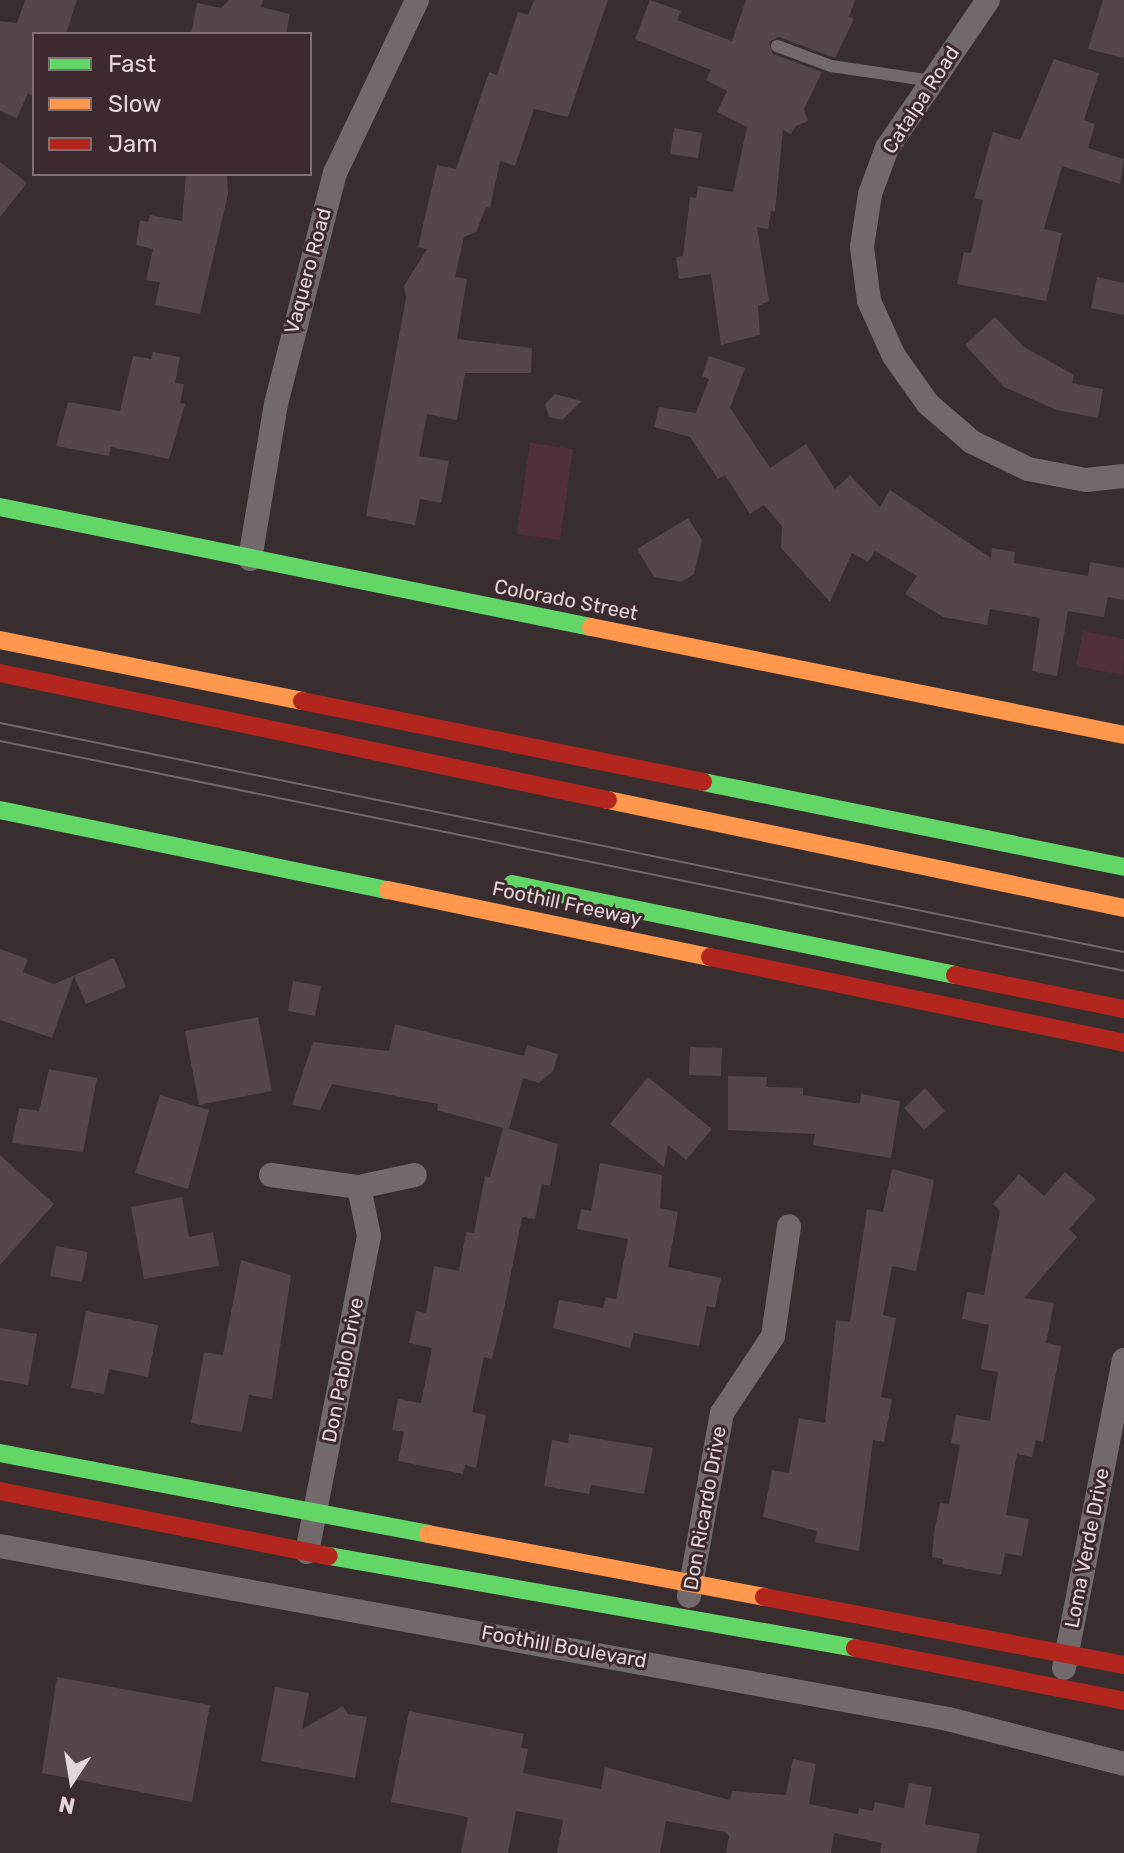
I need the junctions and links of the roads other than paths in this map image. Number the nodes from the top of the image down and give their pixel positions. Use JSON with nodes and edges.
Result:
{"nodes":[{"id":1,"x":417,"y":0,"type":"edge"},
{"id":2,"x":988,"y":0,"type":"edge"},
{"id":3,"x":777,"y":46,"type":"dead end"},
{"id":4,"x":932,"y":81,"type":"junction"},
{"id":5,"x":1124,"y":476,"type":"edge"},
{"id":6,"x":0,"y":507,"type":"edge"},
{"id":7,"x":250,"y":559,"type":"junction"},
{"id":8,"x":0,"y":640,"type":"edge"},
{"id":9,"x":0,"y":673,"type":"edge"},
{"id":10,"x":1124,"y":735,"type":"edge"},
{"id":11,"x":0,"y":810,"type":"edge"},
{"id":12,"x":1124,"y":867,"type":"edge"},
{"id":13,"x":496,"y":881,"type":"dead end"},
{"id":14,"x":1124,"y":908,"type":"edge"},
{"id":15,"x":1124,"y":1009,"type":"edge"},
{"id":16,"x":1124,"y":1043,"type":"edge"},
{"id":17,"x":271,"y":1175,"type":"dead end"},
{"id":18,"x":415,"y":1175,"type":"dead end"},
{"id":19,"x":359,"y":1187,"type":"junction"},
{"id":20,"x":789,"y":1226,"type":"dead end"},
{"id":21,"x":1124,"y":1360,"type":"edge"},
{"id":22,"x":0,"y":1453,"type":"edge"},
{"id":23,"x":0,"y":1491,"type":"edge"},
{"id":24,"x":315,"y":1513,"type":"junction"},
{"id":25,"x":0,"y":1546,"type":"edge"},
{"id":26,"x":307,"y":1552,"type":"junction"},
{"id":27,"x":691,"y":1584,"type":"junction"},
{"id":28,"x":685,"y":1614,"type":"junction"},
{"id":29,"x":1067,"y":1654,"type":"junction"},
{"id":30,"x":1124,"y":1665,"type":"edge"},
{"id":31,"x":1060,"y":1689,"type":"junction"},
{"id":32,"x":1124,"y":1701,"type":"edge"},
{"id":33,"x":1124,"y":1764,"type":"edge"}],
"edges":[{"from":1,"to":7,"type":"street","name":"Vaquero Road"},
{"from":2,"to":4,"type":"street","name":"Catalpa Road"},
{"from":3,"to":4,"type":"lane"},
{"from":4,"to":5,"type":"street","name":"Catalpa Road"},
{"from":6,"to":7,"type":"main road","name":"Colorado Street"},
{"from":7,"to":10,"type":"main road","name":"Colorado Street"},
{"from":8,"to":12,"type":"main road"},
{"from":9,"to":14,"type":"main road"},
{"from":11,"to":16,"type":"main road","name":"Foothill Freeway"},
{"from":13,"to":15,"type":"main road"},
{"from":17,"to":19,"type":"street"},
{"from":18,"to":19,"type":"street"},
{"from":19,"to":24,"type":"street","name":"Don Pablo Drive"},
{"from":20,"to":27,"type":"street","name":"Don Ricardo Drive"},
{"from":21,"to":29,"type":"street","name":"Loma Verde Drive"},
{"from":22,"to":24,"type":"main road"},
{"from":23,"to":26,"type":"main road"},
{"from":24,"to":26,"type":"street","name":"Don Pablo Drive"},
{"from":24,"to":27,"type":"main road"},
{"from":25,"to":33,"type":"street","name":"Foothill Boulevard"},
{"from":26,"to":28,"type":"main road"},
{"from":27,"to":28,"type":"street","name":"Don Ricardo Drive"},
{"from":27,"to":29,"type":"main road"},
{"from":28,"to":31,"type":"main road"},
{"from":29,"to":30,"type":"main road"},
{"from":29,"to":31,"type":"street","name":"Loma Verde Drive"},
{"from":31,"to":32,"type":"main road"}]}
